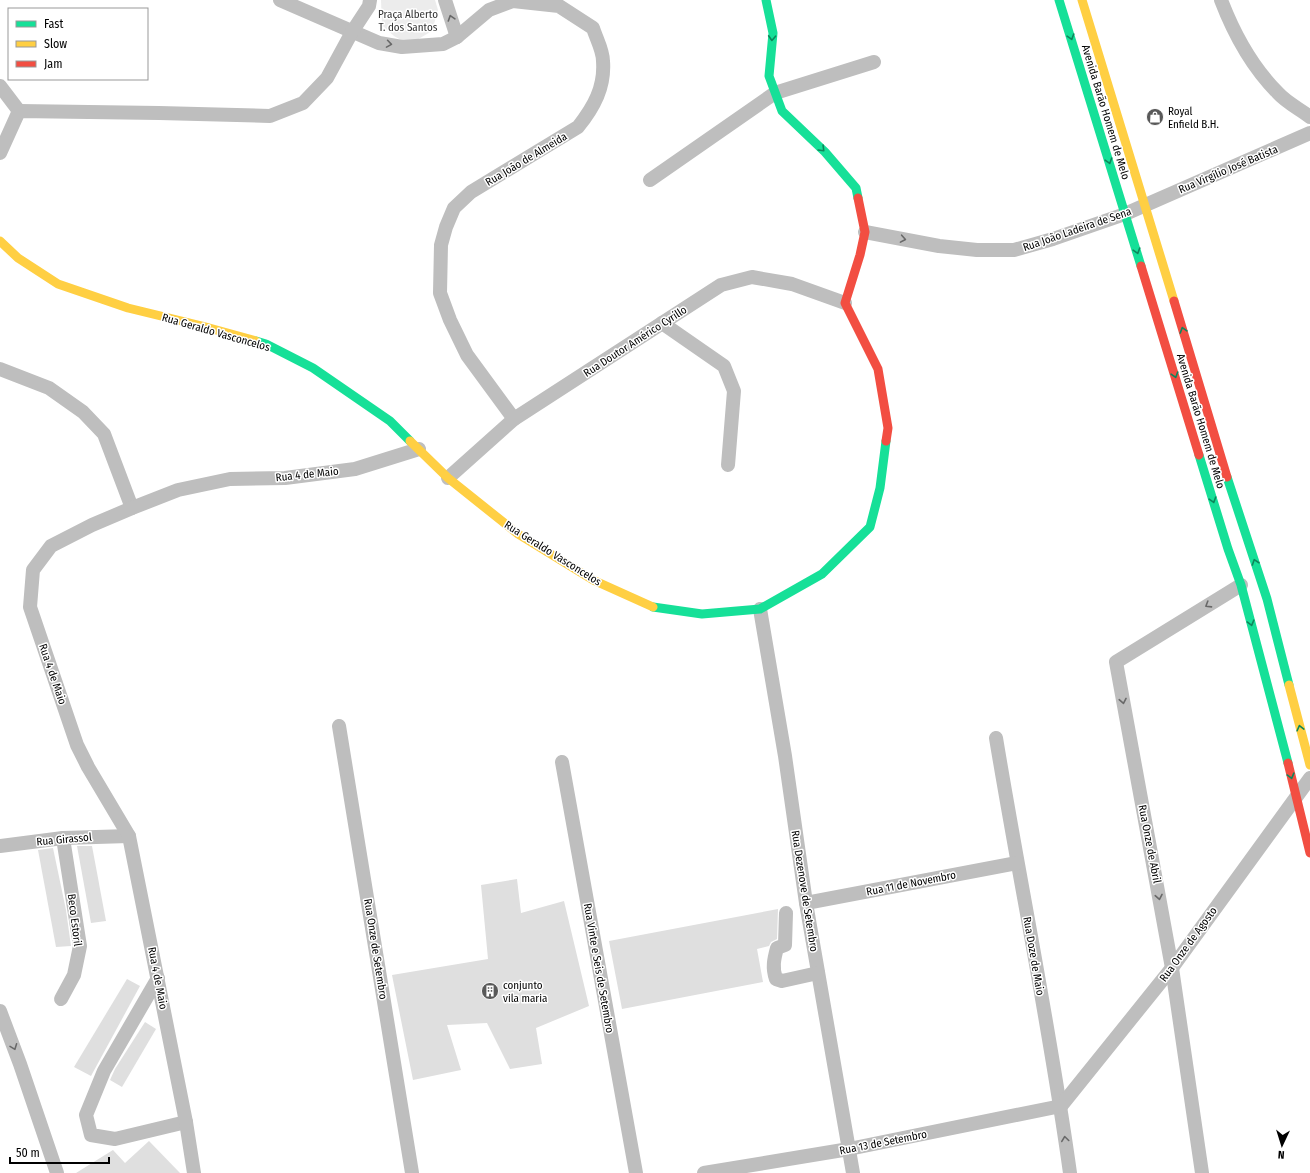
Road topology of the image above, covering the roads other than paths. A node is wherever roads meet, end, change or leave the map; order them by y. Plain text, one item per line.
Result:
1 (280, 0) edge
2 (370, 0) edge
3 (445, 0) edge
4 (766, 0) edge
5 (1059, 0) edge
6 (1082, 0) edge
7 (1221, 0) edge
8 (352, 32) junction
9 (457, 37) junction
10 (874, 62) dead end
11 (0, 86) edge
12 (775, 93) junction
13 (19, 111) junction
14 (1310, 117) edge
15 (1310, 133) edge
16 (0, 153) edge
17 (650, 180) dead end
18 (1145, 204) junction
19 (1125, 214) junction
20 (865, 232) junction
21 (0, 241) edge
22 (845, 303) junction
23 (662, 323) junction
24 (0, 369) edge
25 (514, 419) junction
26 (419, 450) junction
27 (728, 465) dead end
28 (448, 478) junction
29 (132, 508) junction
30 (1241, 585) junction
31 (1267, 599) junction
32 (760, 609) junction
33 (339, 726) dead end
34 (996, 738) dead end
35 (562, 762) dead end
36 (1310, 765) edge
37 (1310, 778) edge
38 (1297, 795) junction
39 (129, 836) junction
40 (63, 838) junction
41 (0, 846) edge
42 (1310, 853) edge
43 (1017, 863) junction
44 (806, 904) junction
45 (786, 913) dead end
46 (1172, 968) junction
47 (818, 973) junction
48 (158, 978) junction
49 (61, 998) dead end
50 (0, 1010) edge
51 (1061, 1106) junction
52 (186, 1122) junction
53 (849, 1149) junction
54 (57, 1173) edge
55 (194, 1173) edge
56 (412, 1173) edge
57 (636, 1173) edge
58 (704, 1173) edge
59 (853, 1173) edge
60 (1070, 1173) edge
61 (1202, 1173) edge

1 - 8 street
2 - 8 street
9 -> 3 street
4 -> 12 main road
5 -> 19 main road, Avenida Barão Homem de Melo
6 - 18 main road, Avenida Barão Homem de Melo
7 - 14 street
8 -> 9 street
8 - 13 street
9 - 25 street, Rua João de Almeida
10 - 12 street
11 - 13 street
12 - 17 street
12 -> 20 main road
13 - 16 street
15 - 18 street, Rua Virgílio José Batista
18 - 19 street, Rua João Ladeira de Sena
31 -> 18 main road, Avenida Barão Homem de Melo
20 -> 19 street, Rua João Ladeira de Sena
19 -> 30 main road, Avenida Barão Homem de Melo
20 - 22 main road
21 - 26 main road, Rua Geraldo Vasconcelos
22 - 23 street, Rua Doutor Américo Cyrillo
22 - 32 main road, Rua Geraldo Vasconcelos
23 - 25 street, Rua Doutor Américo Cyrillo
23 - 27 street
24 - 29 street
25 - 28 street, Rua Doutor Américo Cyrillo
26 - 28 main road, Rua Geraldo Vasconcelos
26 - 29 street, Rua 4 de Maio
28 - 32 main road, Rua Geraldo Vasconcelos
29 - 39 street, Rua 4 de Maio
30 - 31 main road
30 -> 38 main road, Avenida Barão Homem de Melo
30 -> 46 street, Rua Onze de Abril
36 -> 31 main road, Avenida Barão Homem de Melo
32 - 44 street, Rua Dezenove de Setembro
33 - 56 street, Rua Onze de Setembro
34 - 43 street, Rua Doze de Maio
35 - 57 street, Rua Vinte e Seis de Setembro
37 - 38 street, Rua Onze de Agosto
38 - 42 main road, Avenida Barão Homem de Melo
38 - 46 street, Rua Onze de Agosto
39 - 40 street, Rua Girassol
39 - 48 street, Rua 4 de Maio
40 - 41 street, Rua Girassol
40 - 49 street, Beco Estoril
43 - 44 street, Rua 11 de Novembro
43 - 51 street, Rua Doze de Maio
44 - 47 street, Rua Dezenove de Setembro
45 - 47 street
46 - 51 street, Rua Onze de Agosto
46 - 61 street, Rua Onze de Abril
47 - 53 street, Rua Dezenove de Setembro
48 - 52 street, Rua 4 de Maio
48 - 52 street
50 -> 54 street
51 - 53 street, Rua 13 de Setembro
60 -> 51 street, Rua Doze de Maio
52 - 55 street, Rua 4 de Maio
53 - 58 street, Rua 13 de Setembro
53 - 59 street, Rua Dezenove de Setembro

